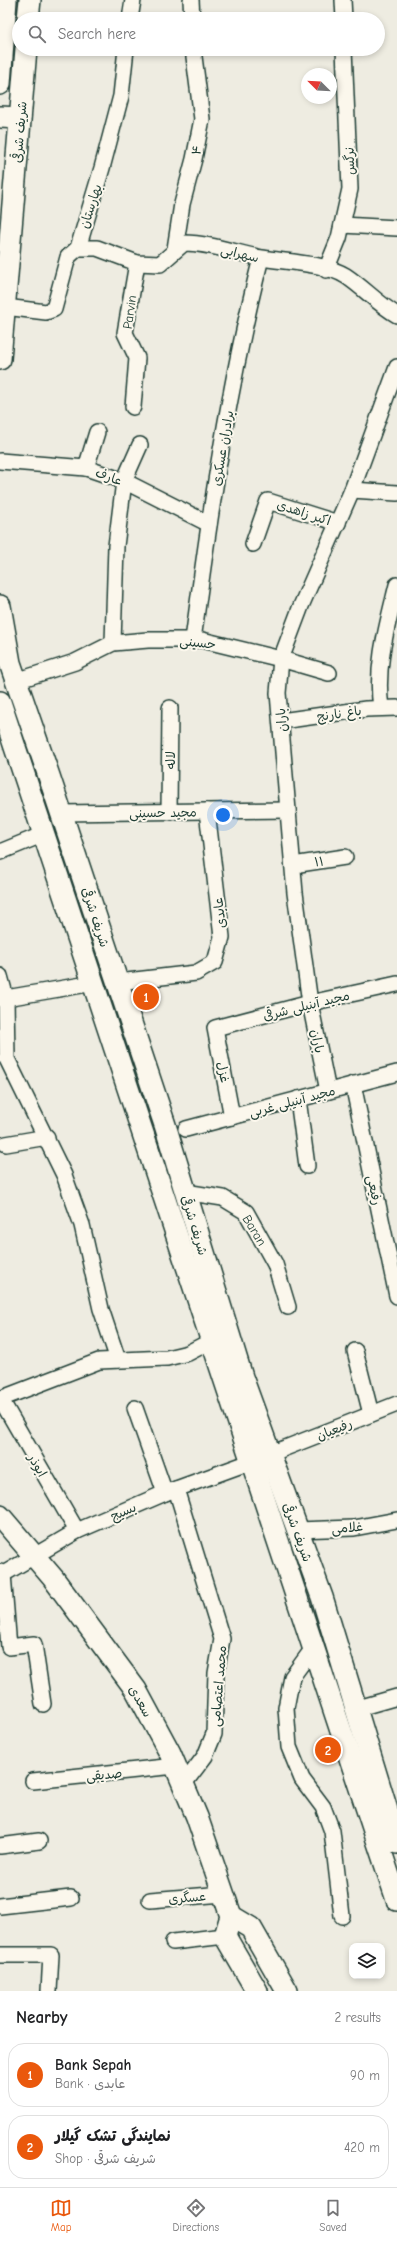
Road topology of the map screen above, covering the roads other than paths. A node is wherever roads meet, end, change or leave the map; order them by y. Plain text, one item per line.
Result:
1 (6, 0) edge
2 (30, 0) edge
3 (133, 0) edge
4 (191, 0) edge
5 (343, 0) edge
6 (29, 12) edge
7 (131, 12) edge
8 (192, 12) edge
9 (344, 12) edge
10 (24, 56) edge
11 (125, 56) edge
12 (194, 56) edge
13 (344, 56) edge
14 (0, 84) edge
15 (10, 118) edge
16 (342, 225) junction
17 (397, 228) edge
18 (78, 248) junction
19 (175, 249) junction
20 (262, 258) junction
21 (137, 263) junction
22 (326, 270) junction
23 (4, 306) junction
24 (397, 315) edge
25 (0, 359) edge
26 (397, 367) edge
27 (390, 406) edge
28 (133, 407) dead end
29 (97, 432) dead end
30 (140, 445) dead end
31 (0, 462) edge
32 (86, 468) junction
33 (124, 481) junction
34 (352, 490) junction
35 (397, 493) edge
36 (338, 523) junction
37 (209, 524) junction
38 (253, 544) dead end
39 (397, 585) edge
40 (0, 606) edge
41 (194, 640) junction
42 (113, 643) junction
43 (281, 659) junction
44 (330, 673) dead end
45 (16, 681) junction
46 (0, 702) edge
47 (170, 708) dead end
48 (380, 708) junction
49 (397, 708) edge
50 (281, 721) junction
51 (288, 810) junction
52 (207, 811) junction
53 (169, 812) junction
54 (62, 813) junction
55 (44, 834) junction
56 (0, 852) edge
57 (345, 857) dead end
58 (293, 865) junction
59 (0, 976) edge
60 (118, 982) junction
61 (94, 983) junction
62 (397, 984) edge
63 (6, 998) junction
64 (310, 1003) junction
65 (3, 1013) edge
66 (215, 1028) joint
67 (134, 1033) junction
68 (114, 1040) junction
69 (3, 1060) edge
70 (397, 1073) edge
71 (354, 1084) junction
72 (328, 1091) junction
73 (298, 1099) junction
74 (232, 1117) junction
75 (186, 1129) dead end
76 (47, 1137) junction
77 (6, 1144) dead end
78 (307, 1166) dead end
79 (185, 1192) junction
80 (397, 1296) edge
81 (288, 1307) dead end
82 (213, 1340) junction
83 (355, 1351) dead end
84 (118, 1360) junction
85 (0, 1399) edge
86 (397, 1404) edge
87 (134, 1408) dead end
88 (371, 1414) junction
89 (262, 1458) junction
90 (171, 1491) junction
91 (0, 1516) edge
92 (397, 1520) edge
93 (297, 1530) junction
94 (77, 1531) junction
95 (35, 1557) junction
96 (1, 1574) edge
97 (314, 1647) junction
98 (397, 1697) edge
99 (43, 1704) dead end
100 (356, 1709) junction
101 (179, 1775) junction
102 (33, 1780) dead end
103 (392, 1813) edge
104 (39, 1841) dead end
105 (397, 1843) edge
106 (0, 1846) edge
107 (223, 1894) junction
108 (71, 1898) dead end
109 (150, 1900) dead end
110 (397, 1900) edge
111 (0, 1906) edge
112 (231, 1916) junction
113 (342, 1916) dead end
114 (225, 1936) junction
115 (174, 1942) dead end
116 (0, 1955) edge
117 (49, 1991) edge
118 (257, 1991) edge
119 (287, 1991) edge

1 - 14 main road
2 - 6 main road
3 - 7 street
4 - 8 street
5 - 9 street
10 - 15 main road, شریف شرقی
11 - 18 street, بهارستان
12 - 19 street, ۴
13 - 16 street, نرگس
15 - 23 main road, شریف شرقی
16 - 17 street
16 - 22 street, نرگس
18 - 21 street, سهرابی
18 - 23 street, بهارستان
19 - 20 street, سهرابی
19 - 21 street, سهرابی
20 - 22 street, سهرابی
20 - 37 street, برادران عسکری
21 - 28 street, Parvin
22 - 24 street, سهرابی
23 - 25 main road, شریف شرقی
26 - 27 street, باران
27 - 34 street, باران
29 - 32 street
30 - 33 street
31 - 32 street, عارف
32 - 33 street, عارف
33 - 37 street, عارف
33 - 42 street
34 - 35 street
34 - 36 street, باران
36 - 38 street, اکبر زاهدی
36 - 43 street, باران
37 - 41 street, برادران عسکری
39 - 48 street
40 - 45 main road, شریف شرقی
41 - 42 street, حسینی
41 - 43 street, حسینی
42 - 45 street, حسینی
43 - 44 street, حسینی
43 - 50 street, باران
45 - 54 main road, شریف شرقی
46 - 55 main road, شریف شرقی
47 - 53 street, لاله
48 - 49 street, باغ نارنج
48 - 50 street, باغ نارنج
50 - 51 street, باران
51 - 52 street, مجید حسینی
51 - 58 street, باران
52 - 53 street, مجید حسینی
52 - 60 street, عابدی
53 - 54 street, مجید حسینی
54 - 60 main road, شریف شرقی
55 - 56 street
55 - 61 main road, شریف شرقی
57 - 58 street, ۱۱
58 - 64 street, باران
59 - 63 street
60 - 67 main road, شریف شرقی
61 - 63 street
61 - 68 main road, شریف شرقی
62 - 64 street, مجید آبنیلی شرقی
63 - 65 street
64 - 66 street, مجید آبنیلی شرقی
64 - 72 street, باران
65 - 69 street
66 - 74 street, غزل
67 - 68 main road
67 - 79 main road, شریف شرقی
68 - 82 main road, شریف شرقی
69 - 76 street
70 - 71 street, مجید آبنیلی غربی
71 - 72 street, مجید آبنیلی غربی
71 - 80 street, رفیعی
72 - 73 street, مجید آبنیلی غربی
73 - 74 street, مجید آبنیلی غربی
73 - 78 street
74 - 75 street, مجید آبنیلی غربی
76 - 77 street
76 - 84 street
79 - 81 street, Baran
79 - 89 main road, شریف شرقی
82 - 84 street
82 - 89 main road, شریف شرقی
83 - 88 street
84 - 85 street
85 - 94 street, ابوذر
86 - 88 street, رفیعیان
87 - 90 street, محمد اعتصامی
88 - 89 street, رفیعیان
89 - 90 street, بسیج
89 - 93 main road, شریف شرقی
89 - 97 main road, شریف شرقی
90 - 94 street, بسیج
90 - 101 street, محمد اعتصامی
91 - 95 main road, سعدی
92 - 93 street, غلامی
93 - 100 main road, شریف شرقی
94 - 95 street, بسیج
95 - 96 street, بسیج
95 - 101 main road, سعدی
96 - 99 street
97 - 110 main road, شریف شرقی
97 - 113 street
98 - 100 street
100 - 103 main road, شریف شرقی
101 - 102 street, صدیقی
101 - 107 main road, سعدی
103 - 105 main road, شریف شرقی
104 - 106 street
107 - 109 street, عسگری
107 - 112 main road, سعدی
108 - 111 street
112 - 114 main road
112 - 119 main road
114 - 115 street
114 - 118 main road
116 - 117 street

